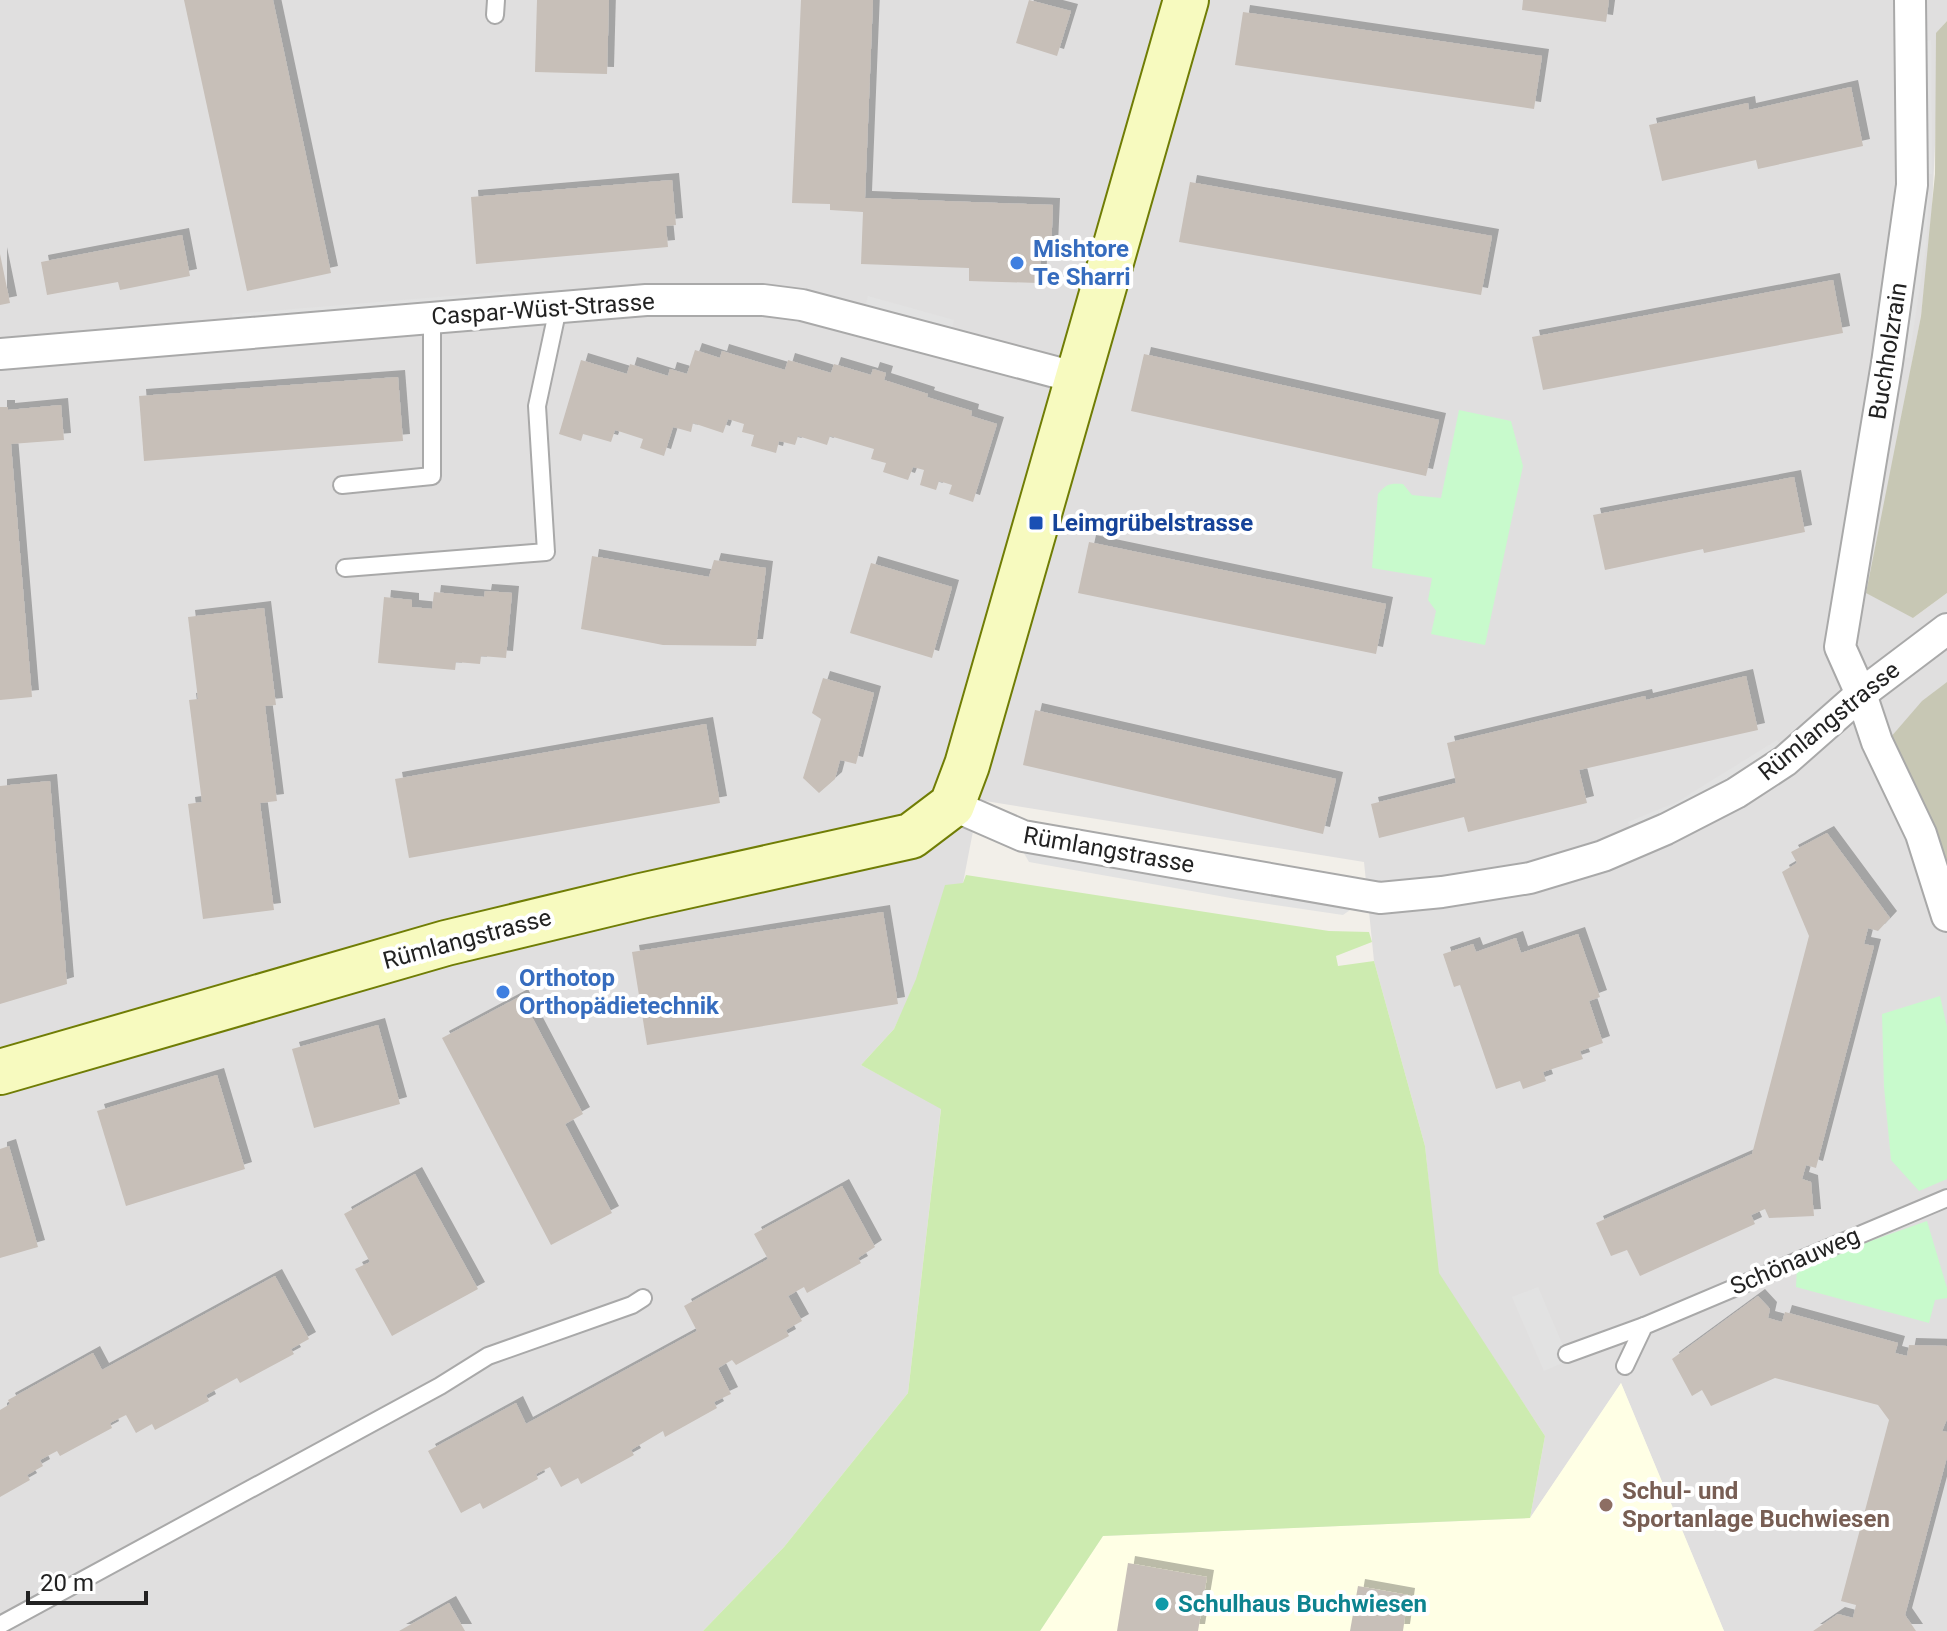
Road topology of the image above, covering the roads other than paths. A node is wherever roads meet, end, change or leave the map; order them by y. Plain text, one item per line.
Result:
1 (1186, 0) edge
2 (1910, 0) edge
3 (558, 308) junction
4 (432, 318) junction
5 (0, 354) edge
6 (1078, 378) junction
7 (342, 485) dead end
8 (345, 568) dead end
9 (1947, 629) edge
10 (1861, 694) junction
11 (952, 805) junction
12 (1947, 916) edge
13 (0, 1072) edge
14 (1947, 1198) edge
15 (643, 1298) dead end
16 (1644, 1326) junction
17 (1567, 1354) dead end
18 (1625, 1366) dead end
19 (0, 1625) edge

1 - 6 street
2 - 10 street, Buchholzrain
3 - 4 street, Caspar-Wüst-Strasse
3 - 6 street, Caspar-Wüst-Strasse
3 - 8 lane
4 - 5 street, Caspar-Wüst-Strasse
4 - 7 lane
6 - 11 street
9 - 10 street, Rümlangstrasse
10 - 11 street, Rümlangstrasse
10 - 12 street, Buchholzrain
11 - 13 street, Rümlangstrasse
14 - 16 lane, Schönauweg
15 - 19 lane
16 - 17 lane, Schönauweg
16 - 18 lane

